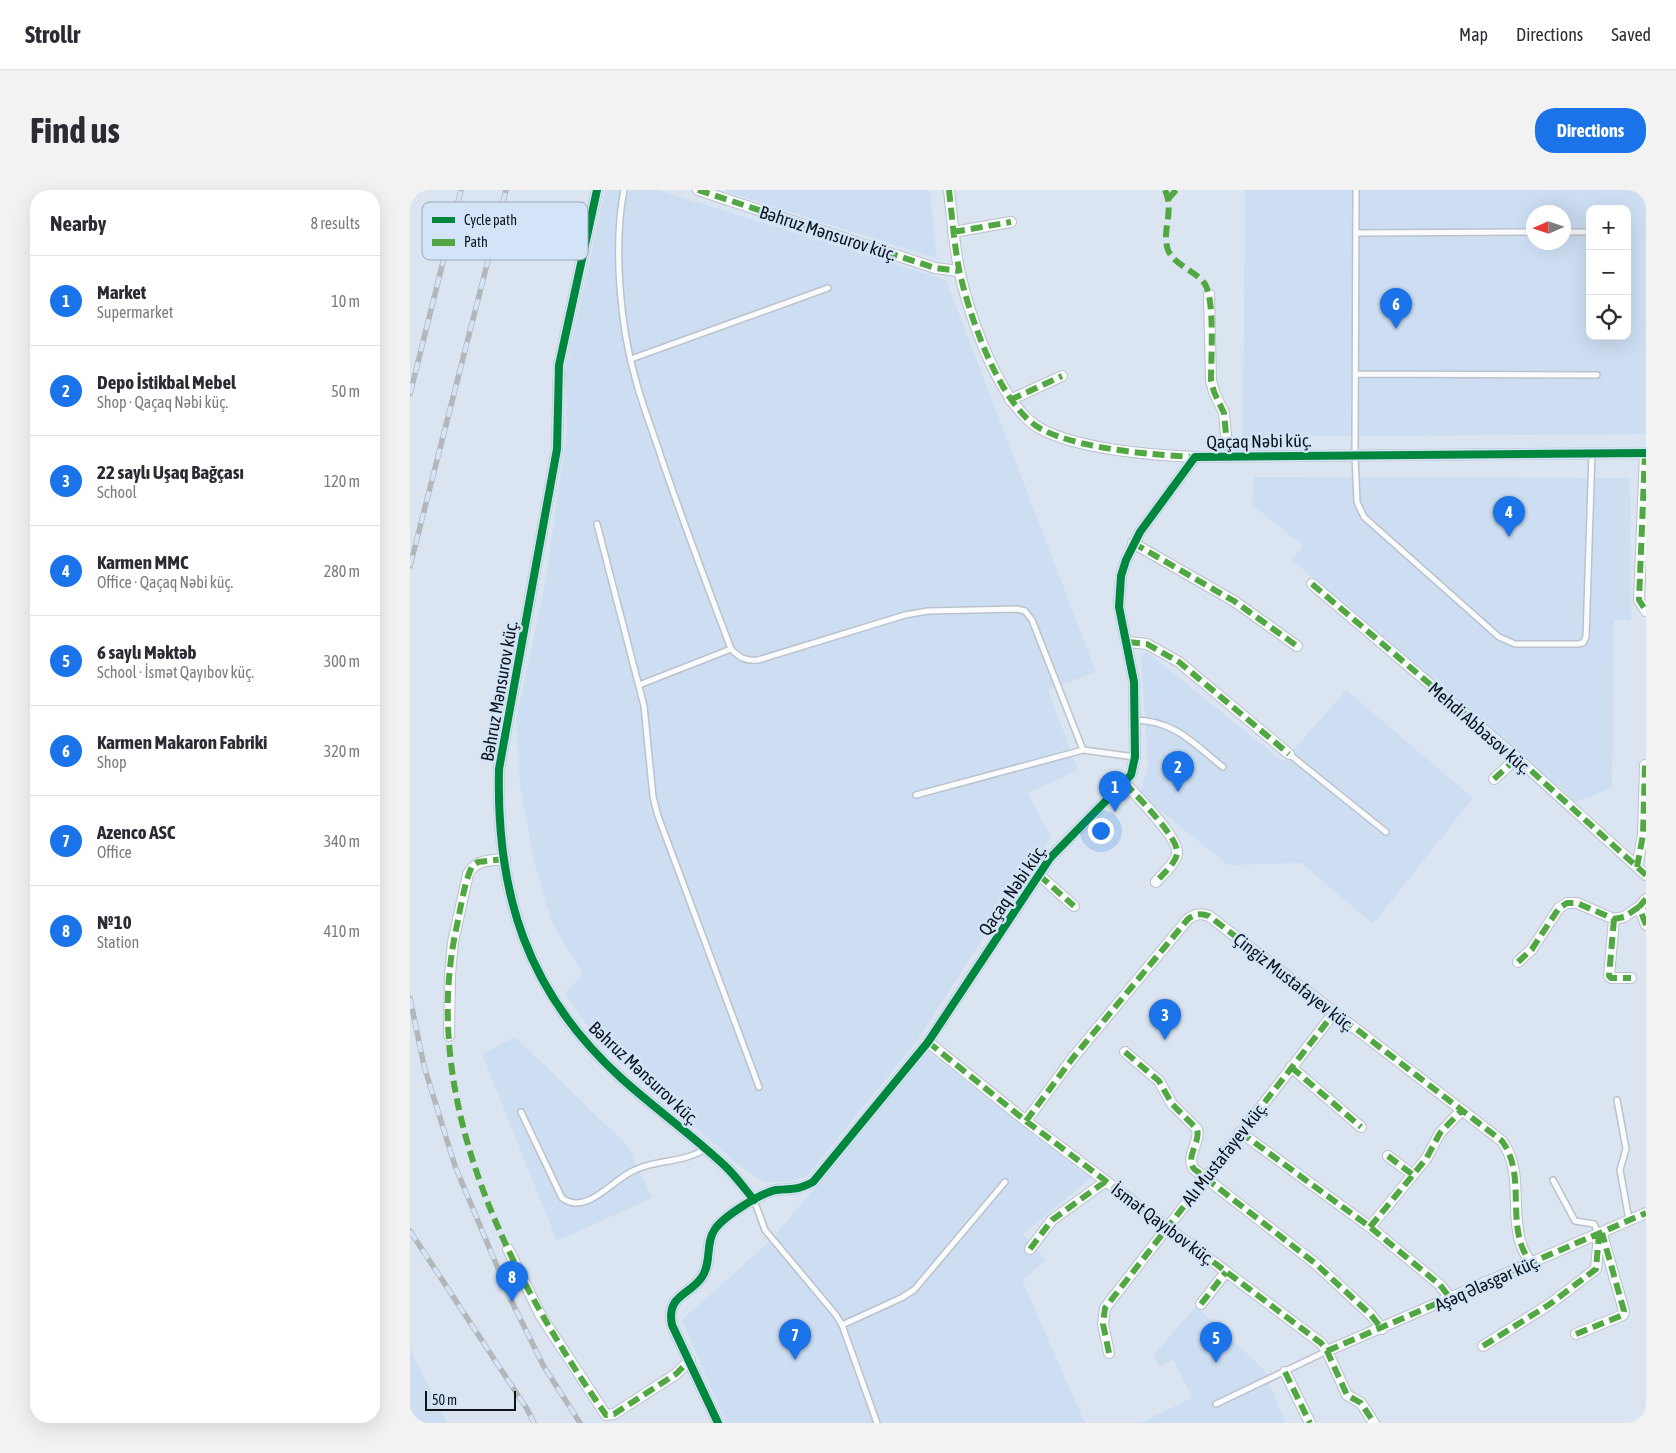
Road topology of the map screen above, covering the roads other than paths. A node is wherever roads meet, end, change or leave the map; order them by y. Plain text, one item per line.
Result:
1 (597, 190) edge
2 (624, 190) edge
3 (698, 190) edge
4 (949, 190) edge
5 (1356, 190) edge
6 (1011, 222) dead end
7 (588, 231) edge
8 (953, 232) junction
9 (1526, 232) edge
10 (1571, 232) edge
11 (1586, 232) edge
12 (1356, 233) junction
13 (582, 260) edge
14 (959, 271) junction
15 (828, 288) dead end
16 (1209, 294) dead end
17 (631, 359) junction
18 (1356, 374) junction
19 (1597, 375) dead end
20 (1062, 376) dead end
21 (1010, 400) junction
22 (1592, 452) junction
23 (1646, 453) edge
24 (1228, 456) junction
25 (1355, 456) junction
26 (1196, 457) junction
27 (597, 524) dead end
28 (1133, 543) junction
29 (1312, 584) dead end
30 (1646, 611) edge
31 (1128, 642) junction
32 (1297, 646) dead end
33 (731, 649) junction
34 (639, 685) junction
35 (1134, 720) junction
36 (1083, 750) junction
37 (1289, 754) joint
38 (1135, 757) junction
39 (1517, 758) junction
40 (1645, 765) edge
41 (1224, 767) dead end
42 (1494, 779) dead end
43 (1125, 783) junction
44 (916, 795) dead end
45 (1386, 832) dead end
46 (505, 859) junction
47 (1637, 867) junction
48 (1039, 875) junction
49 (1646, 875) edge
50 (1156, 882) dead end
51 (1646, 899) edge
52 (1074, 906) dead end
53 (1639, 907) junction
54 (1614, 919) junction
55 (1646, 925) edge
56 (1518, 962) dead end
57 (1631, 978) dead end
58 (1334, 1013) junction
59 (448, 1036) dead end
60 (928, 1042) junction
61 (1125, 1052) dead end
62 (1291, 1068) junction
63 (759, 1088) dead end
64 (1617, 1100) dead end
65 (1462, 1110) junction
66 (521, 1112) dead end
67 (1026, 1121) junction
68 (1361, 1127) dead end
69 (1240, 1132) junction
70 (706, 1149) junction
71 (1388, 1156) dead end
72 (1413, 1175) junction
73 (1205, 1179) junction
74 (1553, 1180) dead end
75 (1106, 1181) junction
76 (1004, 1182) dead end
77 (754, 1200) junction
78 (1646, 1213) edge
79 (1629, 1221) junction
80 (1370, 1227) junction
81 (1166, 1228) junction
82 (1600, 1234) junction
83 (508, 1248) dead end
84 (1030, 1249) dead end
85 (1530, 1262) junction
86 (1226, 1272) junction
87 (1451, 1299) junction
88 (1201, 1304) dead end
89 (842, 1325) junction
90 (1382, 1329) junction
91 (1576, 1334) dead end
92 (1483, 1346) dead end
93 (1327, 1351) junction
94 (1109, 1352) dead end
95 (690, 1360) junction
96 (1285, 1372) junction
97 (1216, 1404) dead end
98 (718, 1423) edge
99 (877, 1423) edge
100 (1310, 1423) edge
101 (1374, 1423) edge

1 - 7 street, Bəhruz Mənsurov küç.
2 - 17 lane
3 - 14 street, Bəhruz Mənsurov küç.
4 - 8 street
5 - 12 lane
6 - 8 street
8 - 14 street
9 - 12 lane
10 - 11 lane
12 - 18 lane
13 - 46 street, Bəhruz Mənsurov küç.
14 - 21 street
15 - 17 lane
16 - 24 street
17 - 33 lane
18 - 19 lane
18 - 25 lane
20 - 21 street
21 - 26 street
22 - 23 street, Qaçaq Nəbi küç.
22 - 25 street, Qaçaq Nəbi küç.
22 - 25 lane
23 - 30 street
24 - 25 street, Qaçaq Nəbi küç.
24 - 26 street, Qaçaq Nəbi küç.
26 - 28 street, Qaçaq Nəbi küç.
27 - 34 lane
28 - 31 street, Qaçaq Nəbi küç.
28 - 32 street
29 - 39 street, Mehdi Abbasov küç.
31 - 35 street, Qaçaq Nəbi küç.
31 - 37 street
33 - 34 lane
33 - 36 lane
34 - 63 lane
35 - 38 street, Qaçaq Nəbi küç.
35 - 41 lane
36 - 38 lane
36 - 44 lane
37 - 45 lane
38 - 43 street, Qaçaq Nəbi küç.
39 - 42 street
39 - 47 street, Mehdi Abbasov küç.
40 - 47 street
43 - 48 street, Qaçaq Nəbi küç.
43 - 50 street
46 - 59 street
46 - 70 street, Bəhruz Mənsurov küç.
47 - 49 street, Mehdi Abbasov küç.
48 - 52 street
48 - 60 street, Qaçaq Nəbi küç.
51 - 53 street
53 - 54 street
53 - 55 street
54 - 56 street
54 - 57 street
58 - 62 street, Alı Mustafayev küç.
58 - 65 street, Çingiz Mustafayev küç.
58 - 67 street, Çingiz Mustafayev küç.
60 - 67 street, İsmət Qayıbov küç.
60 - 77 street, Qaçaq Nəbi küç.
61 - 73 street
62 - 68 street
62 - 69 street, Alı Mustafayev küç.
64 - 79 lane
65 - 72 street
65 - 85 street, Çingiz Mustafayev küç.
66 - 70 lane
67 - 75 street, İsmət Qayıbov küç.
69 - 73 street, Alı Mustafayev küç.
69 - 80 street
70 - 77 street, Bəhruz Mənsurov küç.
71 - 72 street
72 - 80 street
73 - 81 street, Alı Mustafayev küç.
73 - 90 street
74 - 82 lane
75 - 81 street, İsmət Qayıbov küç.
75 - 84 street
76 - 89 lane
77 - 89 lane
77 - 95 street, Qaçaq Nəbi küç.
78 - 79 street, Aşəq Ələsgər küç.
79 - 82 street, Aşəq Ələsgər küç.
80 - 87 street
81 - 86 street, İsmət Qayıbov küç.
81 - 94 street, Alı Mustafayev küç.
82 - 85 street, Aşəq Ələsgər küç.
82 - 91 street
82 - 92 street
83 - 95 street
85 - 87 street, Aşəq Ələsgər küç.
86 - 88 street
86 - 93 street, İsmət Qayıbov küç.
87 - 90 street, Aşəq Ələsgər küç.
89 - 99 lane
90 - 93 street, Aşəq Ələsgər küç.
93 - 96 lane
93 - 101 street, İsmət Qayıbov küç.
95 - 98 street
96 - 97 lane
96 - 100 street

